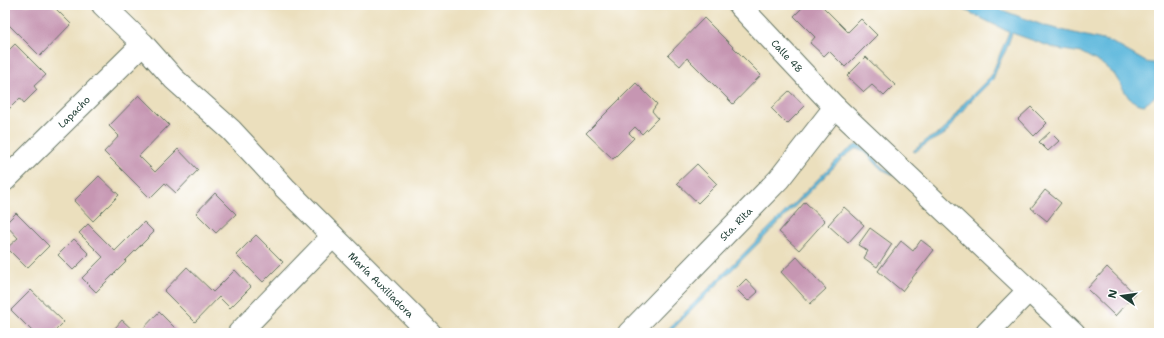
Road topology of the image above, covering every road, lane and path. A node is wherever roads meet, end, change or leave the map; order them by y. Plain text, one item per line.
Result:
1 (103, 5) edge
2 (739, 5) edge
3 (143, 44) junction
4 (835, 107) junction
5 (5, 180) edge
6 (333, 236) junction
7 (1029, 290) junction
8 (240, 333) edge
9 (430, 333) edge
10 (629, 333) edge
11 (987, 333) edge
12 (1074, 333) edge

1 - 3 street, María Auxiliadora
2 - 4 street, Calle 48
3 - 5 street, Lapacho
3 - 6 street, María Auxiliadora
4 - 7 street, Calle 48
4 - 10 street, Sta. Rita
6 - 8 street
6 - 9 street, María Auxiliadora
7 - 11 street
7 - 12 street, Calle 48

